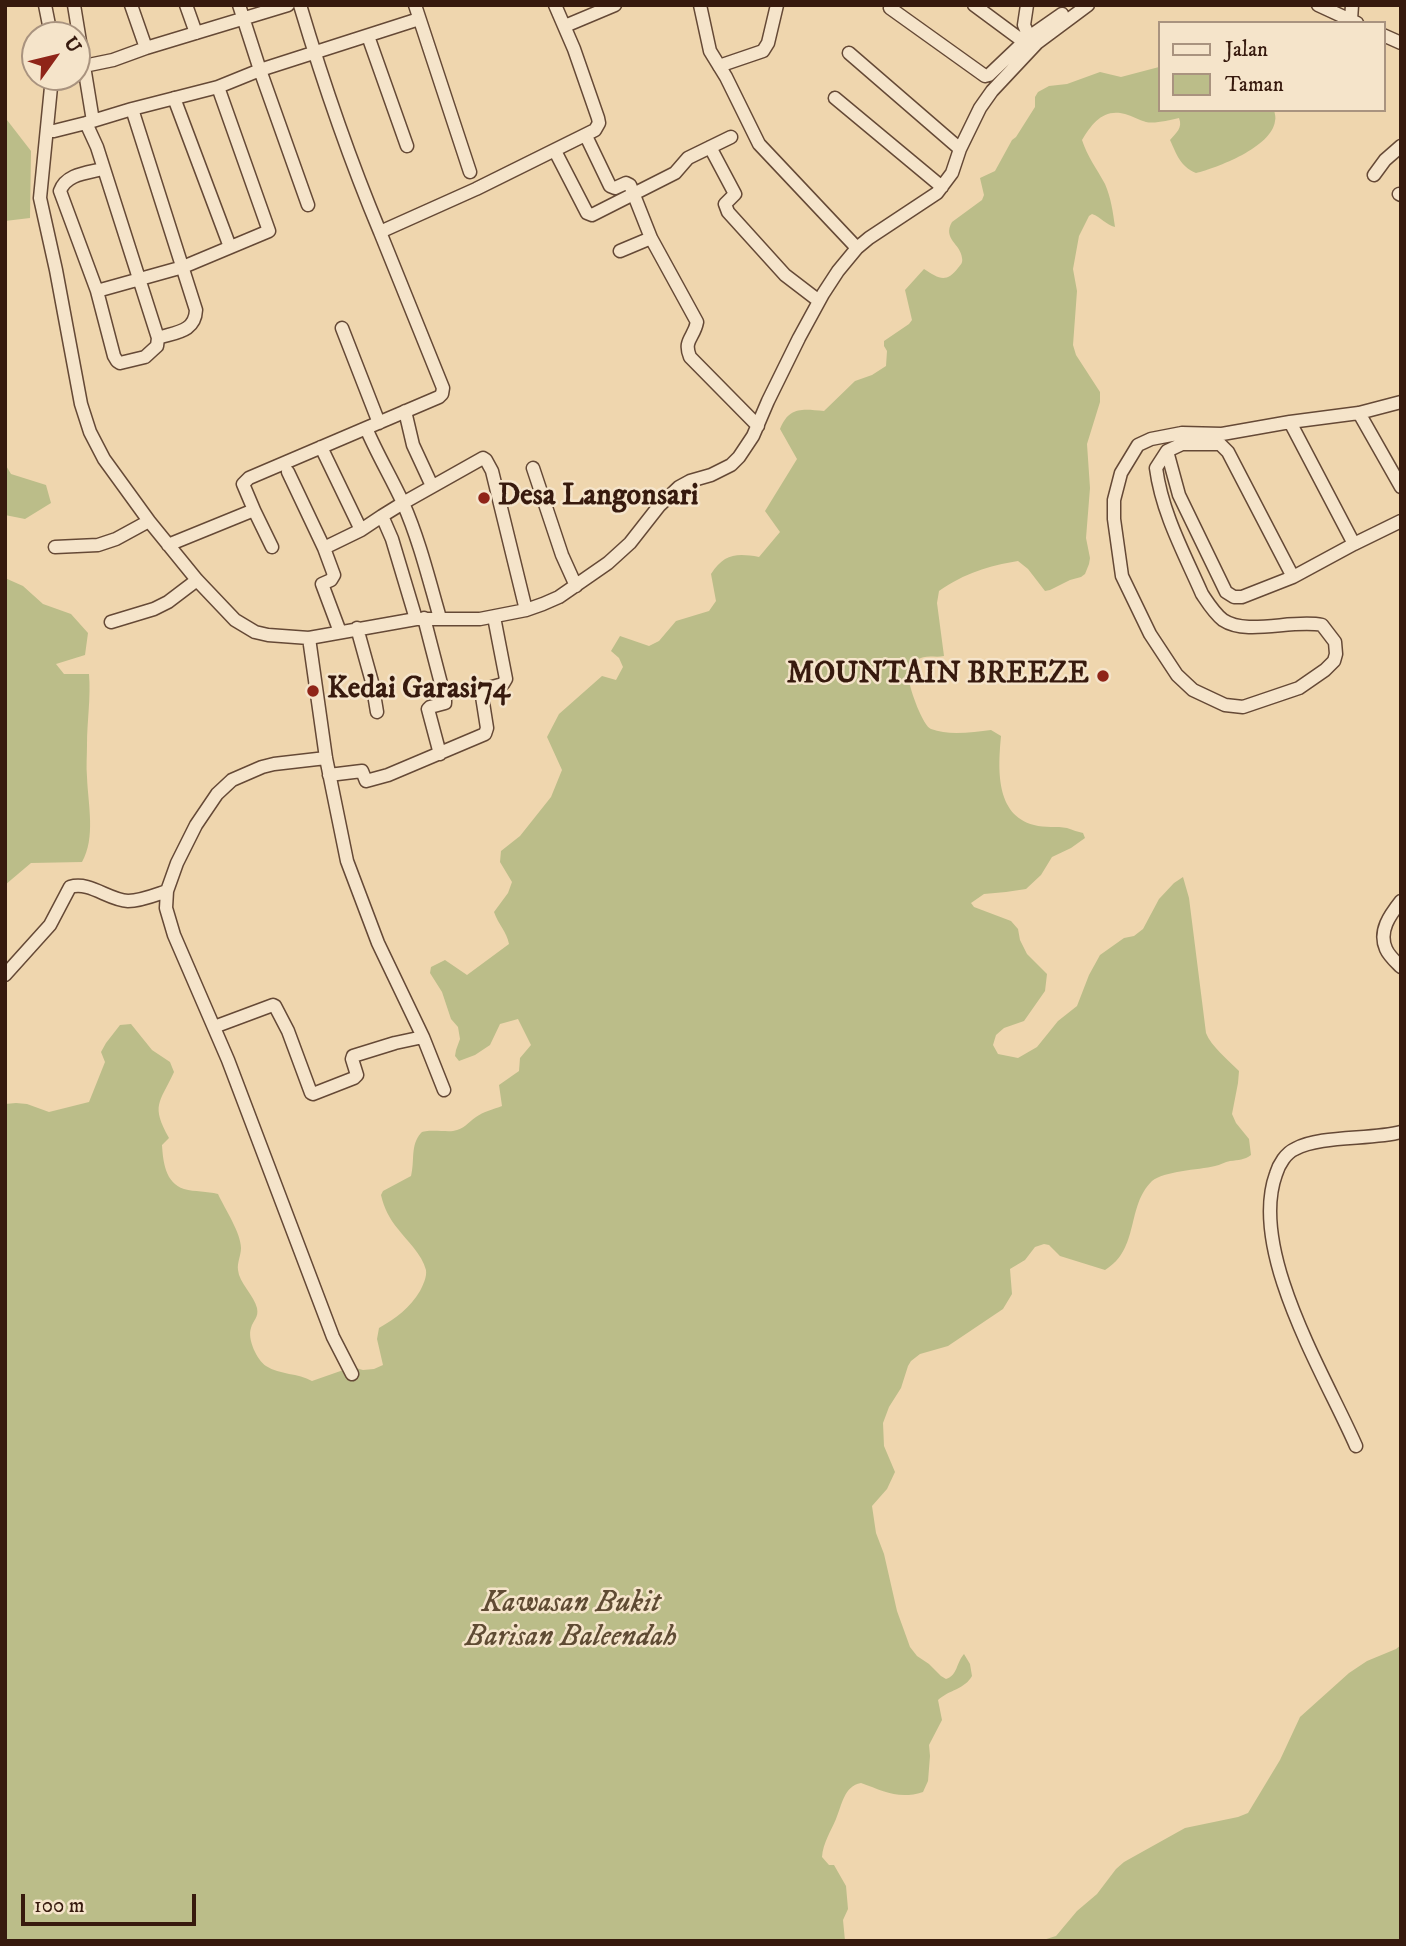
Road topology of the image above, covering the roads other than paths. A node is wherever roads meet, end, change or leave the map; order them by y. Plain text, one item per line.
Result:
1 (131, 5) edge
2 (186, 5) edge
3 (239, 5) edge
4 (288, 5) edge
5 (300, 5) edge
6 (415, 5) edge
7 (555, 5) edge
8 (615, 5) edge
9 (700, 5) edge
10 (777, 5) edge
11 (974, 5) edge
12 (1027, 5) edge
13 (1074, 5) edge
14 (1088, 5) edge
15 (1318, 5) edge
16 (1352, 5) edge
17 (890, 6) edge
18 (244, 18) junction
19 (419, 19) junction
20 (1354, 21) edge
21 (565, 26) junction
22 (195, 33) junction
23 (368, 36) junction
24 (1385, 36) edge
25 (1026, 40) junction
26 (1401, 43) edge
27 (146, 48) junction
28 (849, 53) dead end
29 (314, 54) junction
30 (91, 65) edge
31 (719, 66) junction
32 (260, 70) junction
33 (218, 87) junction
34 (51, 91) edge
35 (87, 91) edge
36 (835, 97) dead end
37 (174, 98) junction
38 (132, 109) junction
39 (90, 122) junction
40 (54, 131) dead end
41 (586, 136) junction
42 (731, 137) dead end
43 (407, 146) dead end
44 (710, 146) junction
45 (1401, 146) edge
46 (960, 149) junction
47 (555, 151) junction
48 (103, 169) junction
49 (470, 172) dead end
50 (1374, 175) dead end
51 (942, 187) junction
52 (634, 194) junction
53 (309, 205) dead end
54 (380, 232) junction
55 (651, 238) junction
56 (230, 247) junction
57 (857, 248) junction
58 (620, 251) dead end
59 (183, 267) junction
60 (138, 280) junction
61 (96, 291) junction
62 (819, 301) junction
63 (342, 328) dead end
64 (158, 338) junction
65 (1401, 402) edge
66 (405, 411) junction
67 (1359, 413) junction
68 (1290, 422) junction
69 (379, 423) junction
70 (758, 426) junction
71 (366, 428) junction
72 (1182, 439) junction
73 (321, 447) junction
74 (1167, 451) junction
75 (533, 468) dead end
76 (288, 472) dead end
77 (432, 486) junction
78 (1401, 486) edge
79 (403, 503) junction
80 (254, 510) junction
81 (383, 516) junction
82 (149, 521) junction
83 (1401, 521) edge
84 (361, 530) junction
85 (1354, 544) junction
86 (168, 545) junction
87 (55, 547) dead end
88 (272, 547) dead end
89 (324, 548) junction
90 (421, 554) junction
91 (399, 561) junction
92 (1293, 577) junction
93 (197, 580) junction
94 (576, 586) junction
95 (526, 610) junction
96 (494, 617) junction
97 (420, 618) junction
98 (440, 618) junction
99 (111, 622) dead end
100 (358, 628) junction
101 (340, 632) junction
102 (309, 638) junction
103 (377, 712) dead end
104 (440, 754) junction
105 (326, 758) junction
106 (329, 775) junction
107 (167, 891) junction
108 (1401, 901) edge
109 (1401, 967) edge
110 (5, 975) edge
111 (214, 1027) junction
112 (423, 1037) junction
113 (444, 1090) dead end
114 (1401, 1132) edge
115 (352, 1374) dead end
116 (1356, 1446) dead end

1 - 27 street
2 - 22 street
3 - 18 street
4 - 18 street
5 - 29 street
6 - 19 street
7 - 21 street
8 - 21 street
9 - 31 street
10 - 31 street
11 - 25 street
12 - 25 street
13 - 25 street
14 - 46 street
15 - 20 street
16 - 20 street
17 - 25 street
18 - 22 street
18 - 32 street
19 - 23 street
19 - 49 street
21 - 41 street
22 - 27 street
23 - 29 street
23 - 43 street
24 - 26 street
27 - 30 street
28 - 46 street
29 - 32 street
29 - 54 street
31 - 57 street
32 - 33 street
32 - 53 street
33 - 37 street
33 - 56 street
34 - 82 street
35 - 39 street
36 - 51 street
37 - 38 street
37 - 56 street
38 - 39 street
38 - 59 street
39 - 40 street
39 - 48 street
41 - 47 street
41 - 52 street
42 - 44 street
44 - 52 street
44 - 62 street
45 - 50 street
46 - 51 street
47 - 52 street
47 - 54 street
48 - 60 street
48 - 61 street
51 - 57 street
52 - 55 street
54 - 66 street
55 - 58 street
55 - 70 street
56 - 59 street
57 - 62 street
59 - 60 street
59 - 64 street
60 - 61 street
60 - 64 street
61 - 64 street
62 - 70 street
63 - 69 street
65 - 67 street
66 - 69 street
66 - 77 street
67 - 68 street
67 - 78 street
68 - 72 street
68 - 85 street
69 - 71 street
70 - 94 street
71 - 73 street
71 - 79 street
72 - 74 street
72 - 74 street
72 - 92 street
73 - 80 street
73 - 84 street
74 - 92 street
75 - 94 street
76 - 89 street
77 - 79 street
77 - 95 street
79 - 81 street
79 - 90 street
80 - 86 street
80 - 88 street
81 - 84 street
81 - 91 street
82 - 86 street
82 - 87 street
83 - 85 street
84 - 89 street
85 - 92 street
86 - 93 street
89 - 101 street
90 - 91 street
90 - 98 street
91 - 97 street
93 - 99 street
93 - 102 street
94 - 95 street
95 - 96 street
96 - 98 street
96 - 104 street
97 - 98 street
97 - 100 street
97 - 104 street
100 - 101 street
100 - 103 street
101 - 102 street
102 - 105 street
104 - 106 street
105 - 106 street
105 - 107 street
106 - 112 street
107 - 110 street
107 - 111 street
108 - 109 street
111 - 112 street
111 - 115 street
112 - 113 street
114 - 116 street

